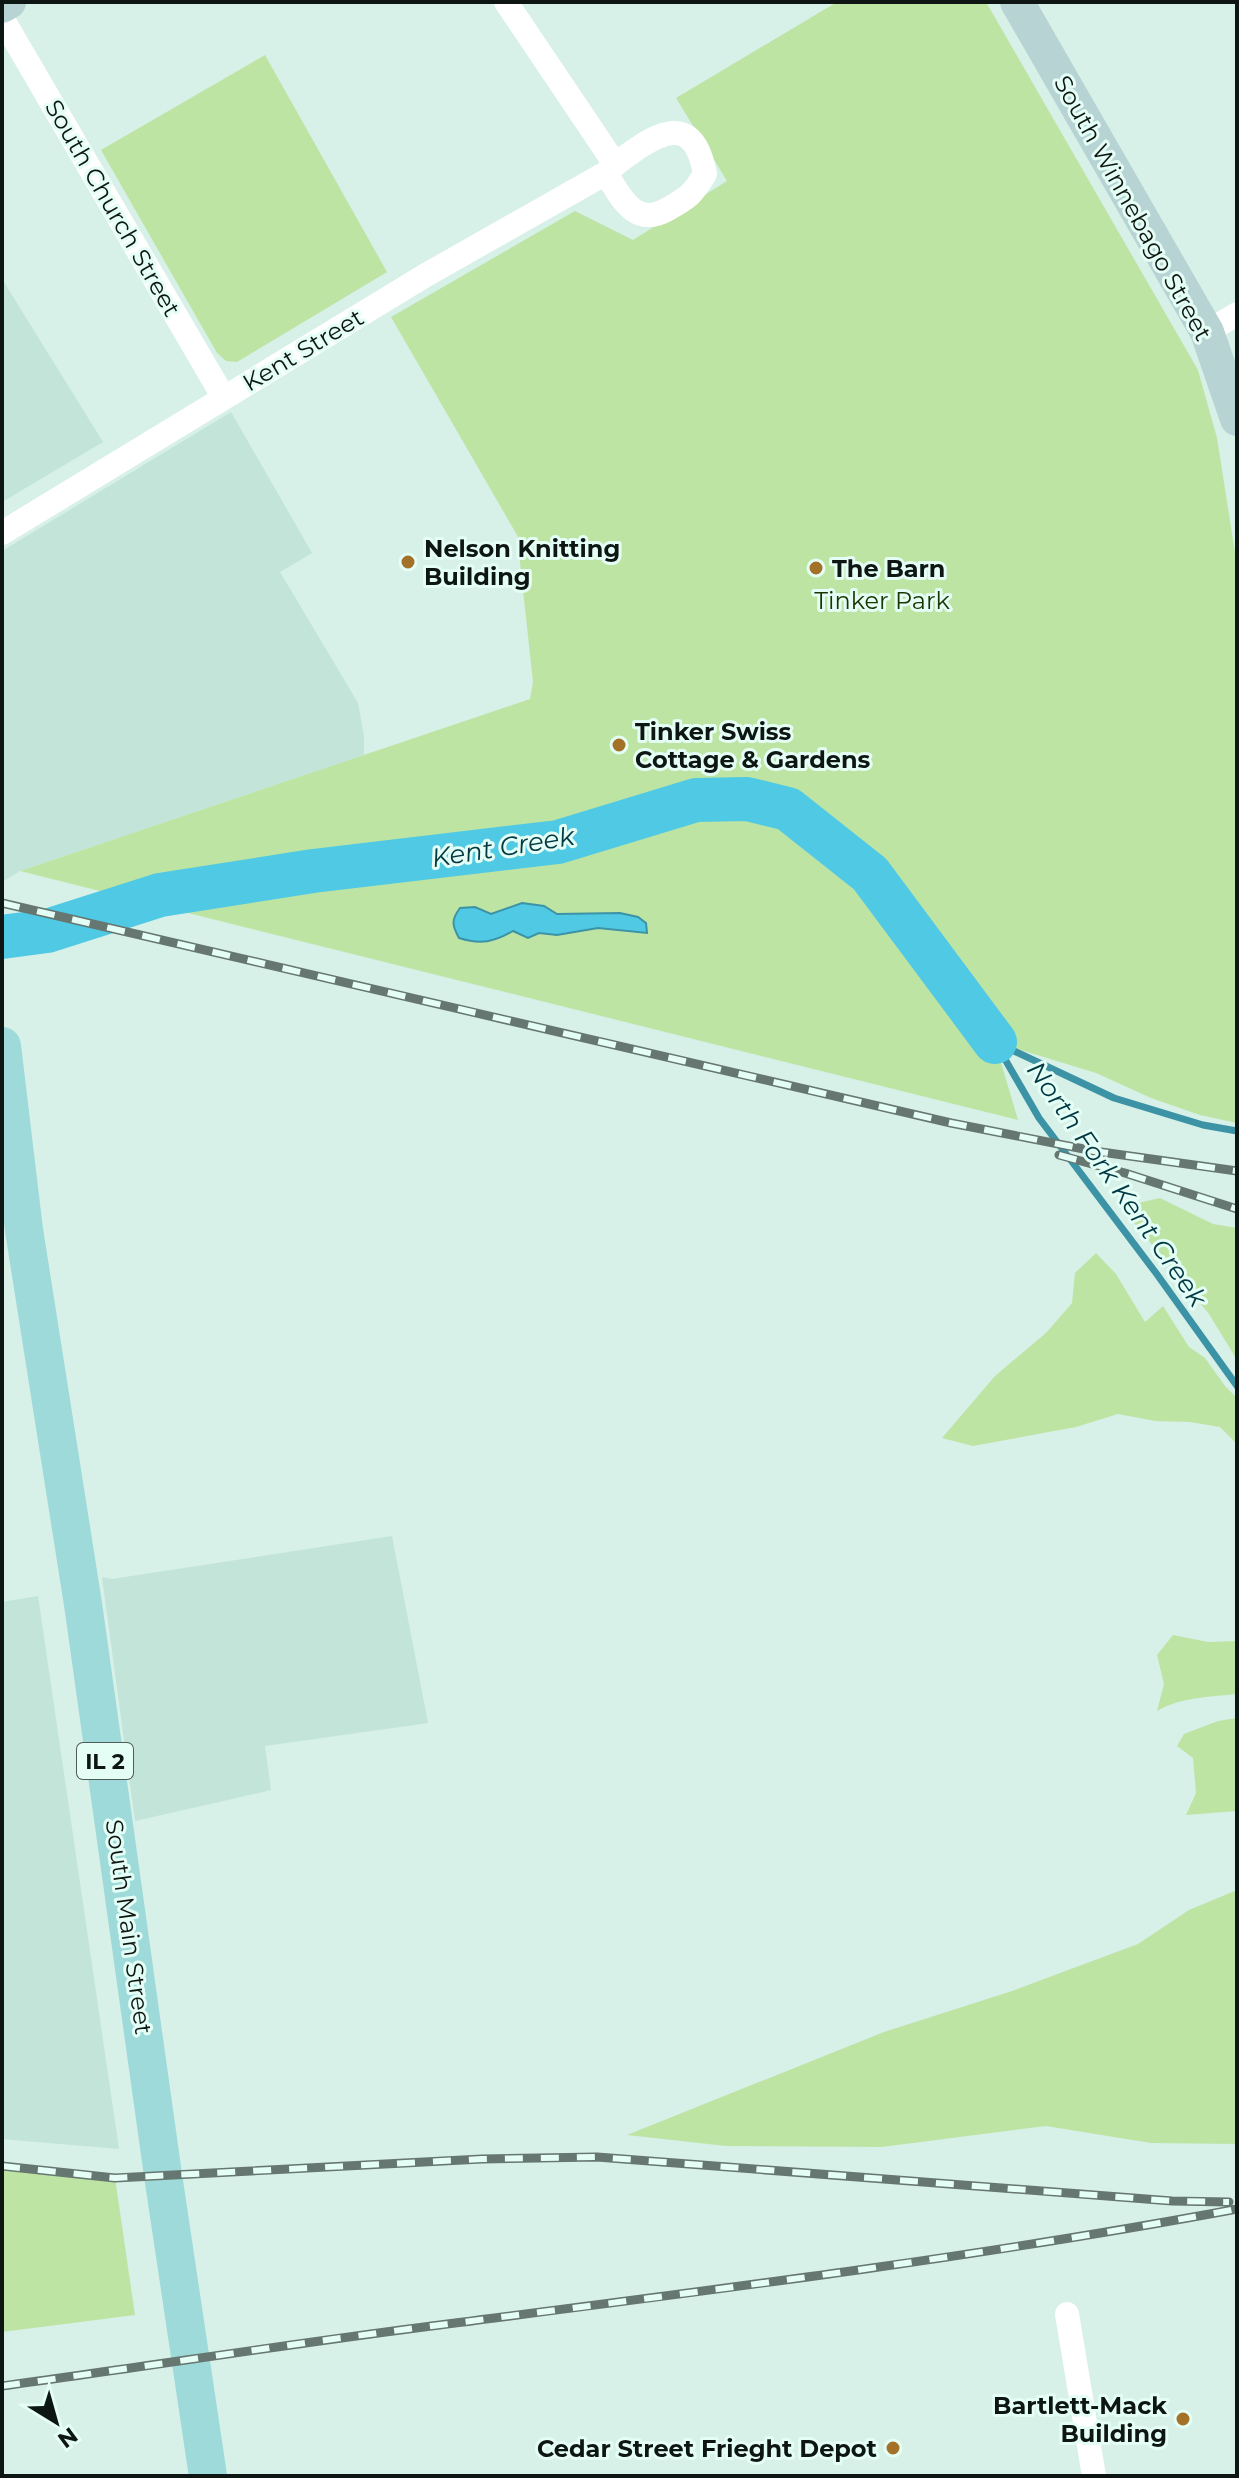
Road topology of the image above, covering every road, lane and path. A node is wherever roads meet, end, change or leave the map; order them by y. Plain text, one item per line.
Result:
1 (9, 2) edge
2 (506, 2) edge
3 (1017, 2) edge
4 (2, 6) edge
5 (2, 18) edge
6 (1237, 314) edge
7 (1207, 332) junction
8 (224, 398) junction
9 (1237, 419) edge
10 (2, 533) edge
11 (2, 1046) edge
12 (13, 1231) edge
13 (1067, 2314) dead end
14 (208, 2476) edge
15 (1094, 2476) edge

1 - 4 main road
2 - 8 street, Kent Street
3 - 7 main road, South Winnebago Street
5 - 8 street, South Church Street
6 - 7 street
7 - 9 main road, South Winnebago Street
8 - 10 street, Kent Street
11 - 12 main road, South Main Street / IL 2
12 - 14 main road, South Main Street / IL 2
13 - 15 street

